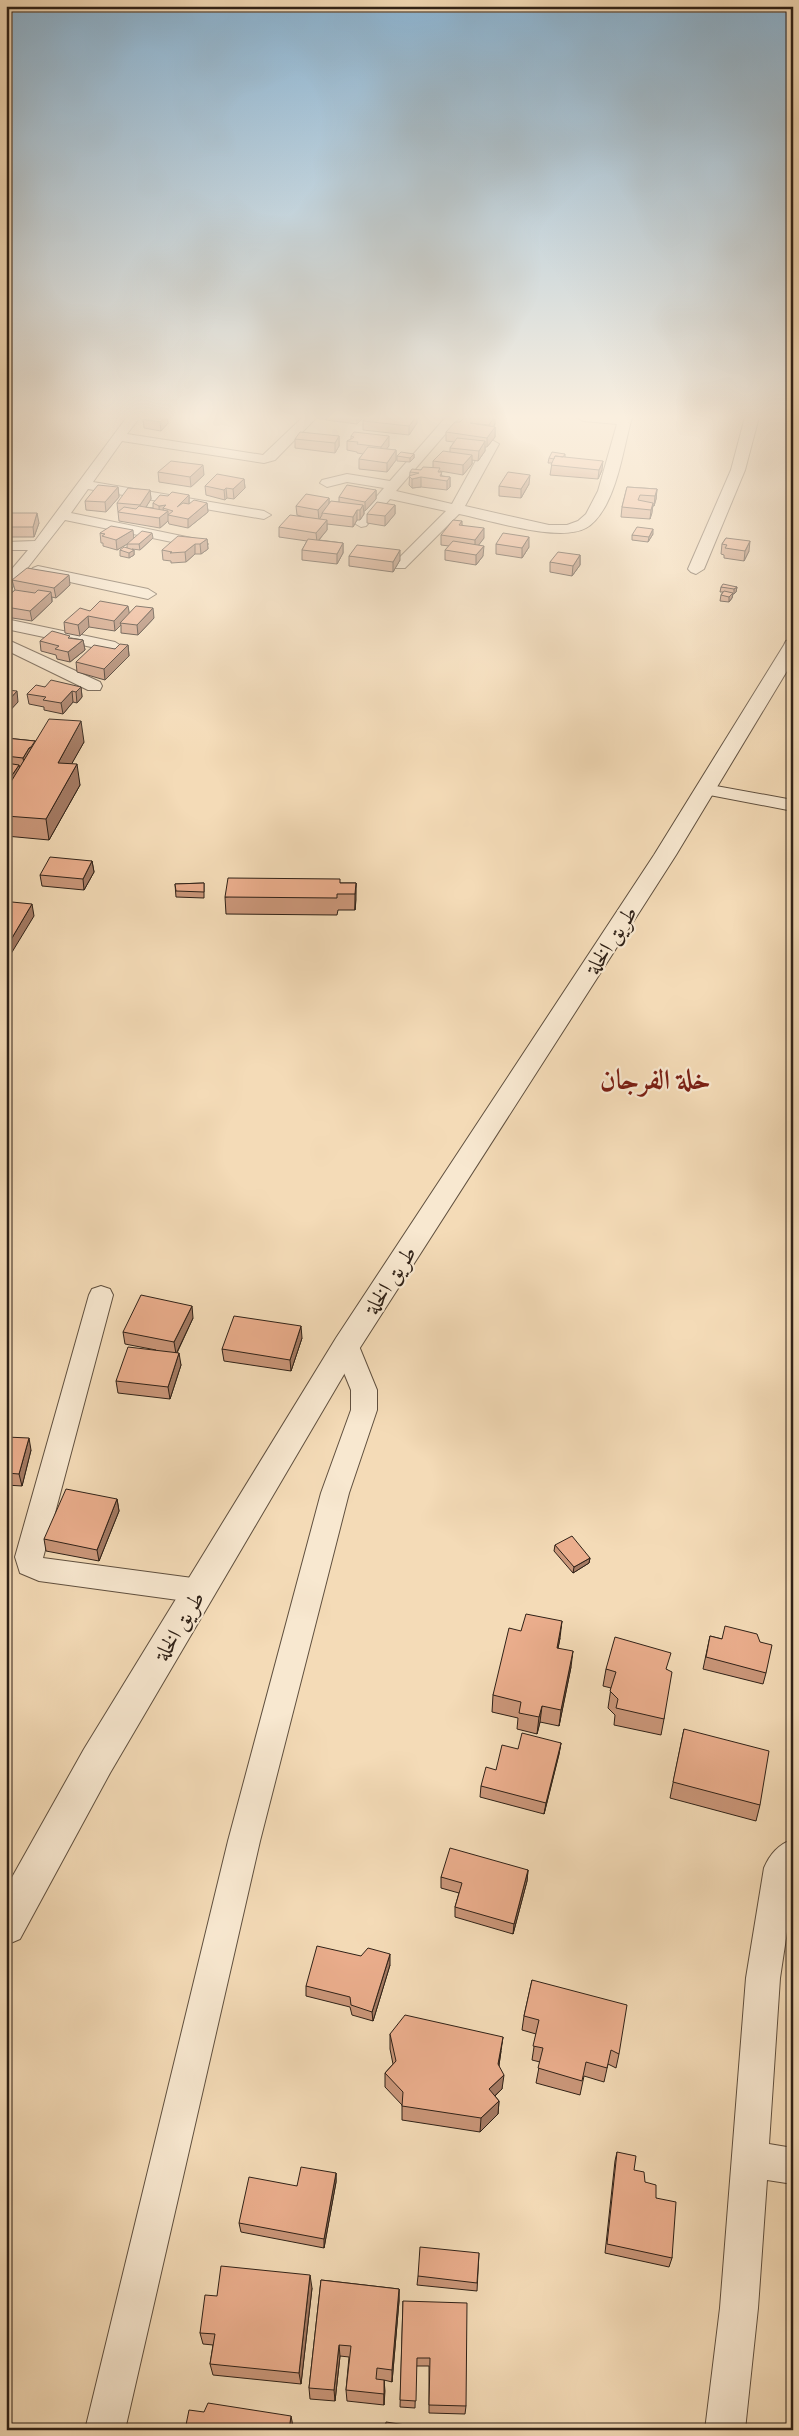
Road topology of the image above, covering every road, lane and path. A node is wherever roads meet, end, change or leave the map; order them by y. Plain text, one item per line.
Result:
1 (50, 531) edge
2 (137, 531) edge
3 (434, 531) edge
4 (713, 531) edge
5 (201, 544) edge
6 (39, 545) junction
7 (6, 546) edge
8 (400, 565) edge
9 (21, 568) junction
10 (696, 570) dead end
11 (6, 586) edge
12 (148, 594) dead end
13 (6, 624) edge
14 (6, 644) edge
15 (793, 645) edge
16 (115, 647) edge
17 (94, 686) dead end
18 (705, 789) junction
19 (793, 806) edge
20 (101, 1295) dead end
21 (346, 1346) junction
22 (200, 1591) junction
23 (793, 1854) edge
24 (6, 1926) edge
25 (750, 2159) junction
26 (793, 2166) edge
27 (105, 2430) edge
28 (725, 2430) edge

1 - 6 street
2 - 5 street
3 - 8 street
4 - 10 street
6 - 7 street
6 - 9 street
9 - 11 street
9 - 12 street
13 - 16 street
14 - 17 street
15 - 18 street, طريق الخلة
18 - 19 street
18 - 21 street, طريق الخلة
20 - 22 street
21 - 22 street, طريق الخلة
21 - 27 street
22 - 24 street, طريق الخلة
23 - 25 street
25 - 26 street
25 - 28 street

